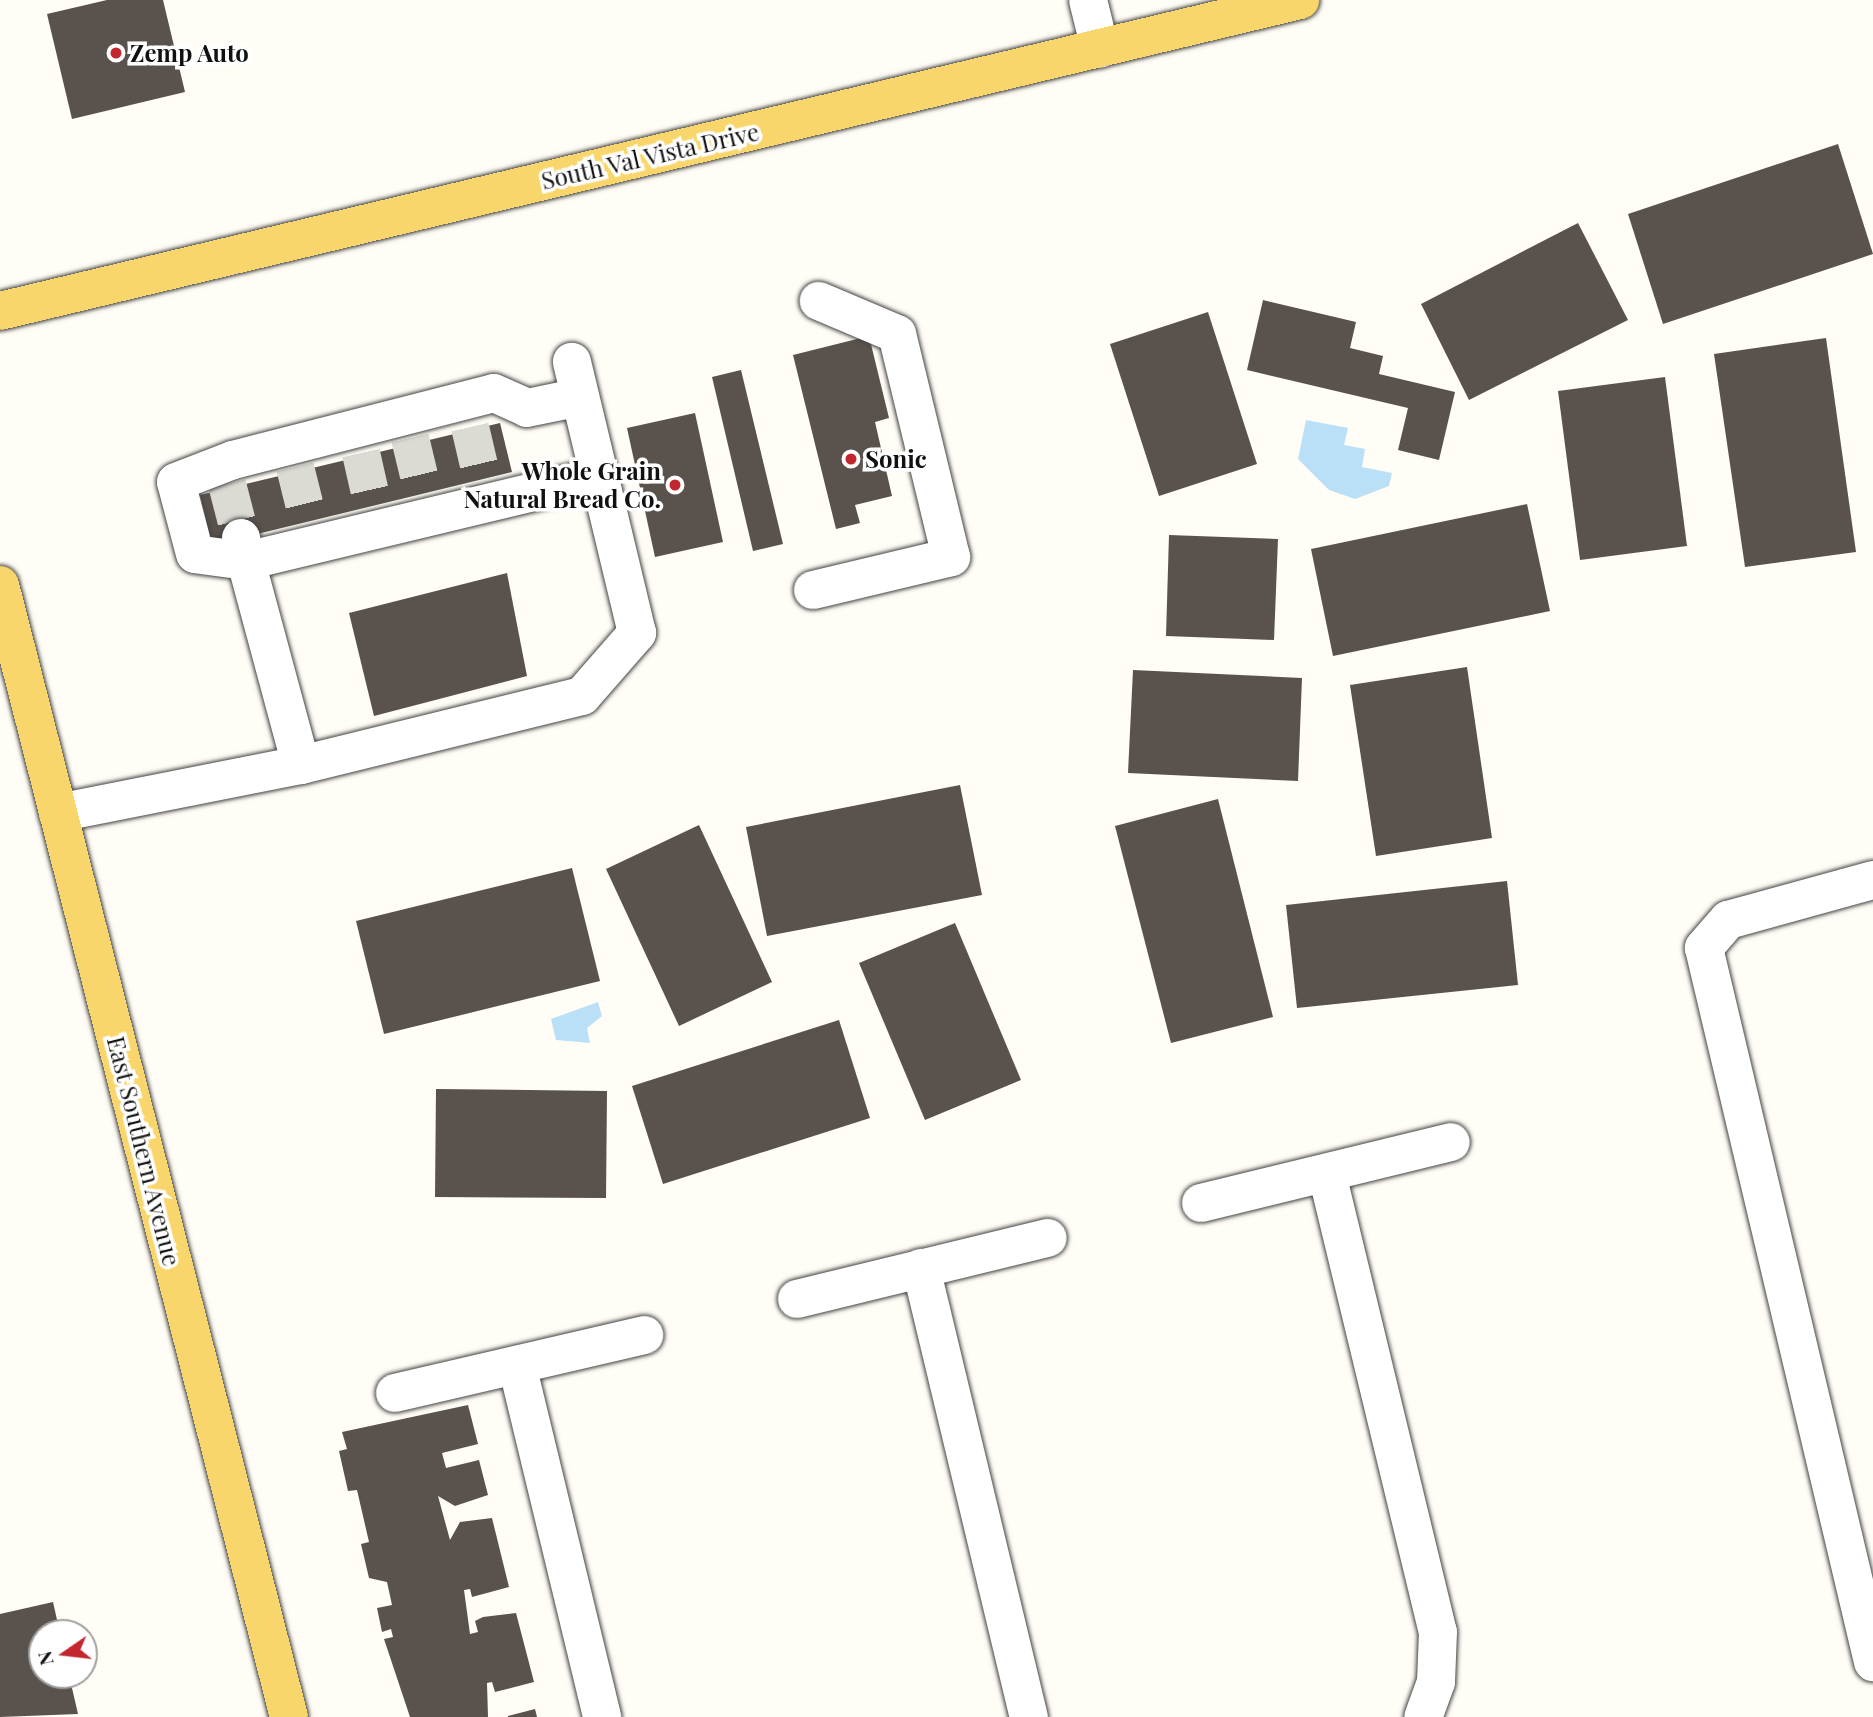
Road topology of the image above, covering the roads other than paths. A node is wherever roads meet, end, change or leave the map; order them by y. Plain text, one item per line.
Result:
1 (1088, 0) edge
2 (1300, 0) edge
3 (1100, 49) junction
4 (819, 301) dead end
5 (0, 311) edge
6 (599, 475) junction
7 (244, 549) junction
8 (0, 584) edge
9 (813, 590) dead end
10 (300, 765) junction
11 (58, 813) junction
12 (1873, 880) edge
13 (1451, 1142) dead end
14 (1326, 1174) junction
15 (1201, 1203) dead end
16 (1048, 1238) dead end
17 (921, 1268) junction
18 (797, 1299) dead end
19 (644, 1335) dead end
20 (517, 1365) junction
21 (395, 1393) dead end
22 (1873, 1662) edge
23 (289, 1717) edge
24 (602, 1717) edge
25 (1029, 1717) edge
26 (1423, 1717) edge

1 - 3 lane
2 - 3 main road, South Val Vista Drive
3 - 5 main road, South Val Vista Drive
4 - 9 lane
6 - 7 lane
6 - 7 lane
6 - 10 lane
7 - 10 lane
8 - 11 main road, East Southern Avenue
10 - 11 lane
11 - 23 main road, East Southern Avenue
12 - 22 lane
13 - 14 lane
14 - 15 lane
14 - 26 lane
16 - 17 lane
17 - 18 lane
17 - 25 lane
19 - 20 lane
20 - 21 lane
20 - 24 lane

